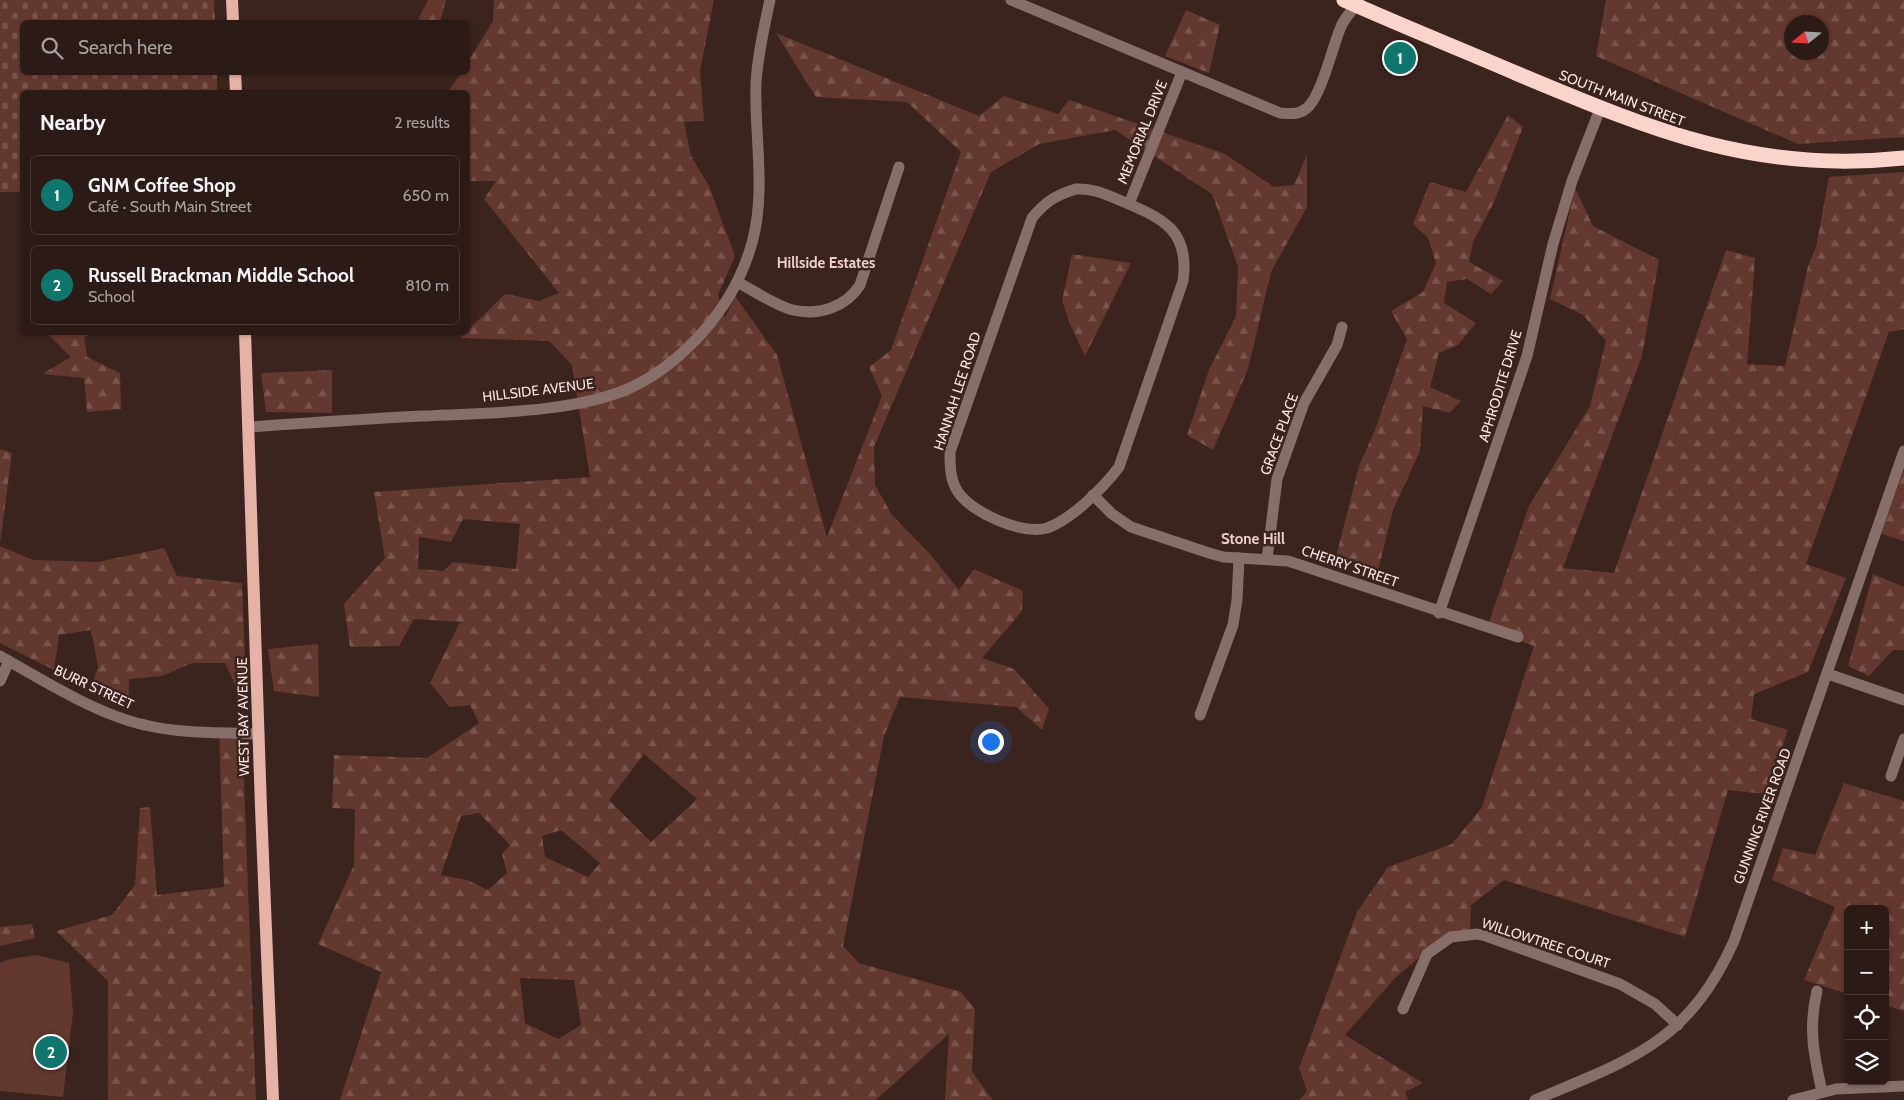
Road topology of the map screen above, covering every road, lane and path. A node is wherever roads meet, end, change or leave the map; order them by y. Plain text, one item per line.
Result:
1 (232, 0) edge
2 (770, 0) edge
3 (1011, 0) edge
4 (1353, 2) edge
5 (233, 20) edge
6 (1182, 72) junction
7 (235, 75) edge
8 (236, 90) edge
9 (1600, 109) junction
10 (1904, 158) edge
11 (899, 167) dead end
12 (1129, 204) junction
13 (737, 282) junction
14 (1342, 327) dead end
15 (245, 335) edge
16 (248, 427) junction
17 (1904, 450) edge
18 (1093, 495) junction
19 (1239, 558) junction
20 (1268, 559) junction
21 (1439, 613) junction
22 (1518, 637) dead end
23 (4, 658) edge
24 (1828, 674) junction
25 (0, 680) edge
26 (1904, 700) edge
27 (1200, 716) dead end
28 (259, 734) junction
29 (1904, 739) edge
30 (1891, 776) dead end
31 (1817, 992) dead end
32 (1403, 1009) dead end
33 (1678, 1025) junction
34 (1904, 1086) edge
35 (1822, 1092) junction
36 (273, 1100) edge
37 (1535, 1100) edge
38 (1793, 1100) edge

1 - 5 main road
2 - 13 street, HILLSIDE AVENUE
3 - 6 street, MEMORIAL DRIVE
4 - 6 street, MEMORIAL DRIVE
4 - 9 highway, SOUTH MAIN STREET
6 - 12 street, MEMORIAL DRIVE
7 - 8 main road
9 - 10 highway, SOUTH MAIN STREET
9 - 21 street, APHRODITE DRIVE
11 - 13 street
12 - 18 street, HANNAH LEE ROAD
12 - 18 street, HANNAH LEE ROAD
13 - 16 street, HILLSIDE AVENUE
14 - 20 street, GRACE PLACE
15 - 16 main road, WEST BAY AVENUE
16 - 28 main road, WEST BAY AVENUE
17 - 24 street, GUNNING RIVER ROAD
18 - 19 street, CHERRY STREET
19 - 20 street, CHERRY STREET
19 - 27 street
20 - 21 street, CHERRY STREET
21 - 22 street, CHERRY STREET
23 - 25 street, BURR STREET
23 - 28 street, BURR STREET
24 - 26 street
24 - 33 street, GUNNING RIVER ROAD
28 - 36 main road, WEST BAY AVENUE
29 - 30 street
31 - 35 street
32 - 33 street, WILLOWTREE COURT
33 - 37 street, GUNNING RIVER ROAD
34 - 35 street
35 - 38 street

